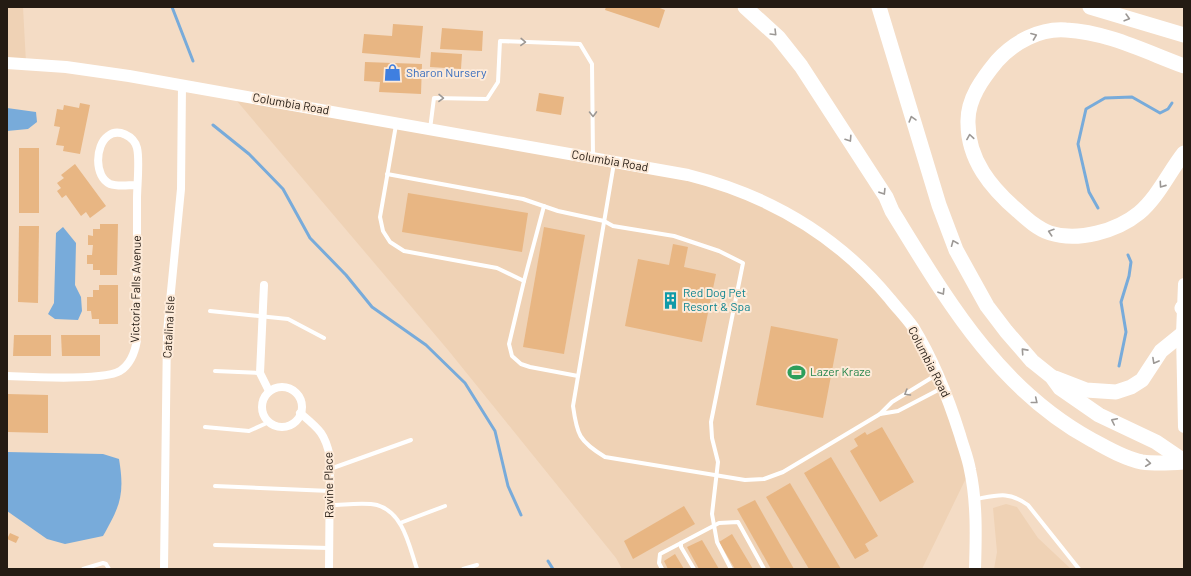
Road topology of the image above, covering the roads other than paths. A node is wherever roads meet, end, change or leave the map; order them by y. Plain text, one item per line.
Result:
1 (745, 7) edge
2 (879, 7) edge
3 (1090, 7) edge
4 (1184, 35) edge
5 (7, 63) edge
6 (1184, 66) edge
7 (182, 85) junction
8 (396, 123) junction
9 (430, 129) junction
10 (1184, 153) edge
11 (593, 158) junction
12 (614, 162) junction
13 (387, 174) junction
14 (137, 185) junction
15 (544, 206) junction
16 (604, 221) junction
17 (524, 281) junction
18 (1184, 284) edge
19 (264, 285) dead end
20 (1183, 308) edge
21 (210, 311) dead end
22 (264, 315) junction
23 (1182, 334) junction
24 (324, 338) dead end
25 (215, 371) dead end
26 (260, 373) junction
27 (938, 374) junction
28 (7, 376) edge
29 (578, 376) junction
30 (1052, 377) junction
31 (944, 387) junction
32 (269, 391) junction
33 (300, 413) junction
34 (880, 414) junction
35 (269, 422) junction
36 (205, 427) dead end
37 (1184, 427) edge
38 (411, 440) dead end
39 (1184, 461) edge
40 (330, 469) junction
41 (718, 475) junction
42 (215, 486) dead end
43 (330, 491) junction
44 (974, 500) junction
45 (330, 505) junction
46 (446, 506) dead end
47 (400, 523) junction
48 (714, 526) junction
49 (681, 543) junction
50 (215, 545) dead end
51 (330, 548) junction
52 (477, 565) dead end
53 (83, 569) edge
54 (110, 569) edge
55 (164, 569) edge
56 (329, 569) edge
57 (417, 569) edge
58 (463, 569) edge
59 (662, 569) edge
60 (694, 569) edge
61 (731, 569) edge
62 (764, 569) edge
63 (975, 569) edge
64 (1079, 569) edge

1 -> 39 highway
30 -> 2 highway
3 -> 4 highway
5 - 7 street, Columbia Road
10 -> 6 highway
7 - 8 street, Columbia Road
7 - 55 street, Catalina Isle
8 - 9 street, Columbia Road
8 - 13 lane
9 - 11 street, Columbia Road
9 -> 11 lane
11 - 12 street, Columbia Road
12 - 16 lane
12 - 27 street, Columbia Road
13 - 15 lane
13 - 17 lane
14 - 14 street, Victoria Falls Avenue
14 - 28 street, Victoria Falls Avenue
15 - 16 lane
15 - 17 lane
16 - 29 lane
16 - 41 lane
17 - 29 lane
18 - 20 street
19 - 22 street
20 - 23 street
21 - 22 lane
22 - 24 lane
22 - 26 street
23 -> 30 highway
23 - 37 street
25 - 26 lane
26 - 32 street
27 - 31 street, Columbia Road
27 -> 34 lane
29 - 41 lane
39 -> 30 highway
31 - 34 lane
31 - 44 street, Columbia Road
32 - 33 street
32 - 35 street
33 - 35 street
33 - 40 street, Ravine Place
34 - 41 lane
35 - 36 lane
38 - 40 lane
40 - 43 street, Ravine Place
41 - 48 lane
42 - 43 lane
43 - 45 street, Ravine Place
44 - 63 street, Columbia Road
44 - 64 lane
45 - 47 lane
45 - 51 street, Ravine Place
46 - 47 lane
47 - 57 lane
48 - 49 lane
48 - 61 lane
48 - 62 lane
49 - 59 lane
49 - 60 lane
50 - 51 lane
51 - 56 street, Ravine Place
52 - 58 lane
53 - 54 lane

